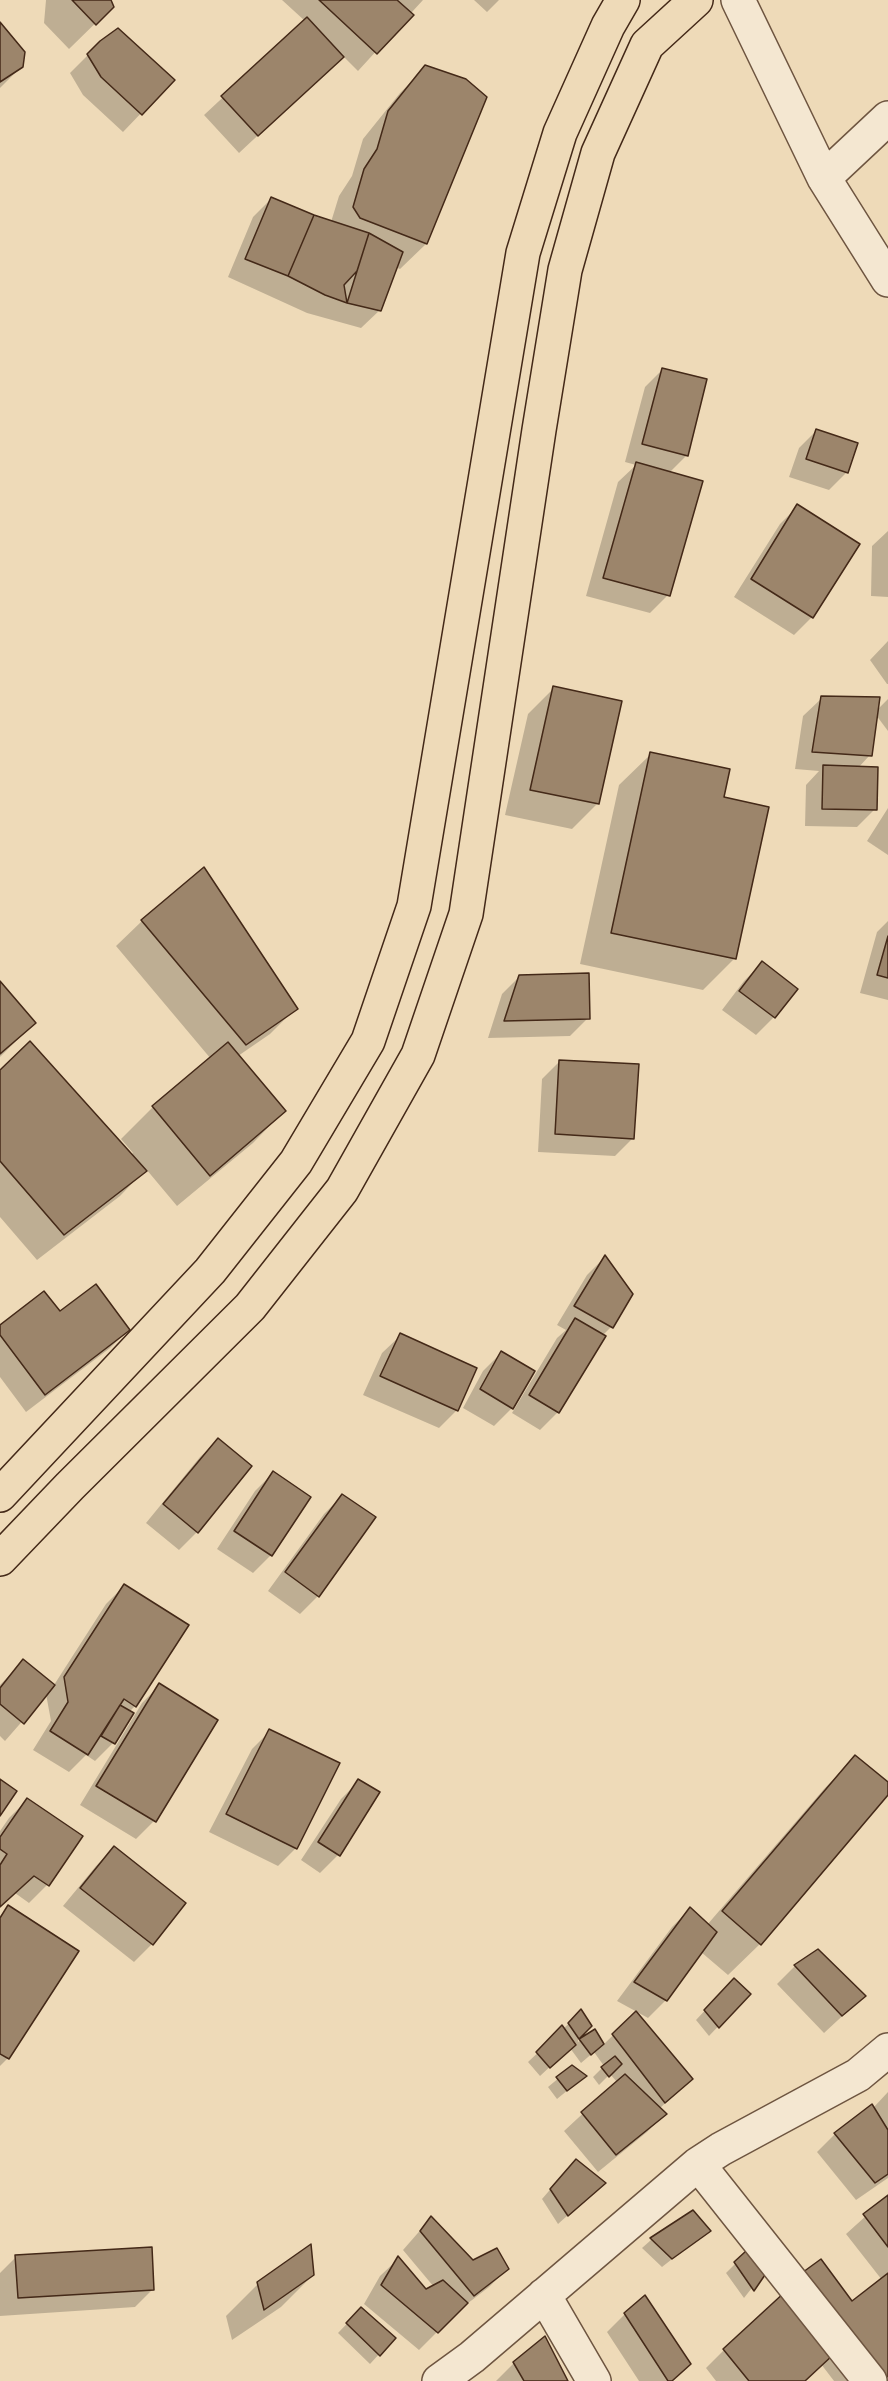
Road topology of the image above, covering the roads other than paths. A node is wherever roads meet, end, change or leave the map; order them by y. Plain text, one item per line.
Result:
1 (623, 0) edge
2 (696, 0) edge
3 (738, 0) edge
4 (888, 118) edge
5 (824, 178) junction
6 (888, 280) edge
7 (0, 1495) edge
8 (0, 1559) edge
9 (888, 2050) edge
10 (698, 2164) junction
11 (544, 2295) junction
12 (857, 2377) edge
13 (439, 2381) edge
14 (594, 2381) edge

1 - 7 main road
2 - 8 main road
3 - 5 street
4 - 5 street
5 - 6 street
9 - 10 street
10 - 11 street
10 - 12 street
11 - 13 street
11 - 14 street

